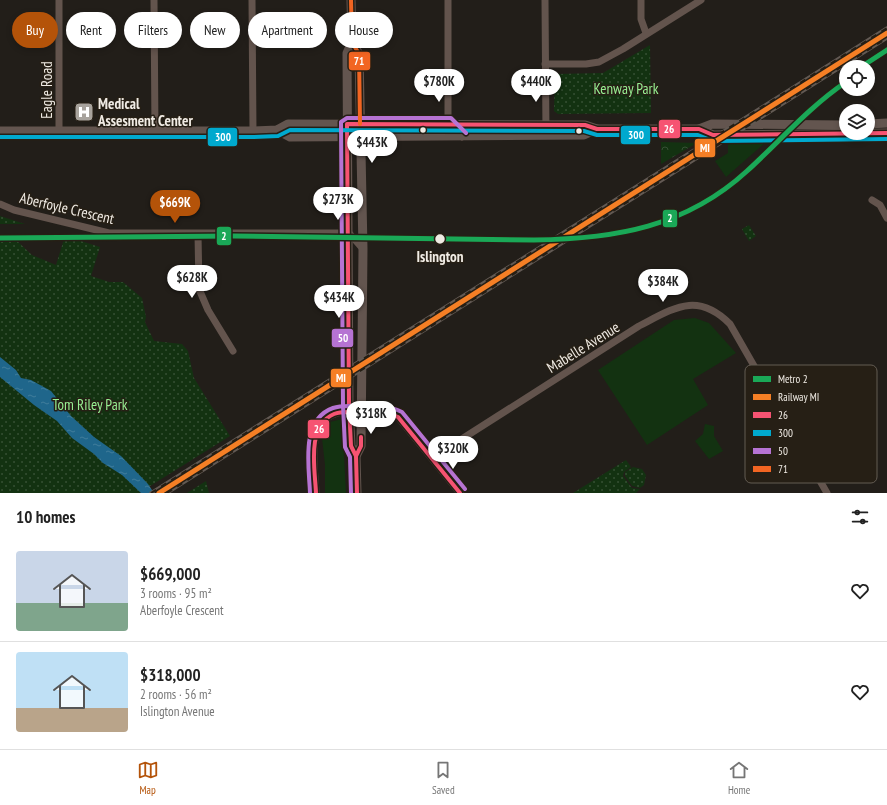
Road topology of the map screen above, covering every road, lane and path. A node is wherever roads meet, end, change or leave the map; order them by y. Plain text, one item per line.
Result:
1 (59, 0) edge
2 (154, 0) edge
3 (252, 0) edge
4 (352, 0) edge
5 (448, 0) edge
6 (545, 0) edge
7 (641, 0) edge
8 (701, 0) edge
9 (352, 12) edge
10 (646, 33) junction
11 (349, 48) edge
12 (356, 48) edge
13 (545, 64) junction
14 (887, 123) edge
15 (347, 124) junction
16 (360, 124) junction
17 (450, 124) junction
18 (546, 124) junction
19 (875, 124) edge
20 (839, 125) edge
21 (597, 129) junction
22 (699, 129) junction
23 (277, 130) junction
24 (0, 131) edge
25 (253, 131) junction
26 (59, 132) junction
27 (155, 132) junction
28 (887, 133) edge
29 (546, 136) junction
30 (347, 137) junction
31 (361, 137) junction
32 (462, 137) junction
33 (347, 192) junction
34 (361, 192) junction
35 (872, 200) dead end
36 (0, 204) edge
37 (887, 218) edge
38 (349, 233) junction
39 (198, 234) junction
40 (363, 249) junction
41 (233, 351) dead end
42 (754, 365) edge
43 (356, 456) junction
44 (432, 458) junction
45 (822, 483) edge
46 (316, 493) edge
47 (357, 493) edge
48 (460, 493) edge
49 (828, 493) edge

1 - 26 street, Eagle Road
2 - 27 street
3 - 25 street
4 - 9 main road
5 - 17 street
6 - 13 street
7 - 10 street
8 - 10 street
10 - 13 street
11 - 15 main road
12 - 16 main road
13 - 18 street
14 - 19 main road
15 - 16 main road
15 - 23 main road
15 - 30 main road
16 - 17 main road
16 - 31 main road
17 - 18 main road
17 - 32 street
18 - 21 main road
18 - 29 street
20 - 22 main road
21 - 22 main road
21 - 29 main road
22 - 28 main road
23 - 25 main road
23 - 30 main road
24 - 26 main road
25 - 27 main road
26 - 27 main road
29 - 32 main road
30 - 31 main road
30 - 33 main road
31 - 32 main road
31 - 34 main road
33 - 34 main road
33 - 38 main road
34 - 40 main road
35 - 37 street
36 - 39 street, Aberfoyle Crescent
38 - 39 street, Aberfoyle Crescent
38 - 40 street
38 - 43 main road
39 - 41 street
40 - 43 main road
42 - 44 street, Mabelle Avenue
43 - 47 main road
44 - 46 street, bridge
44 - 48 street
45 - 49 street, Mabelle Avenue

